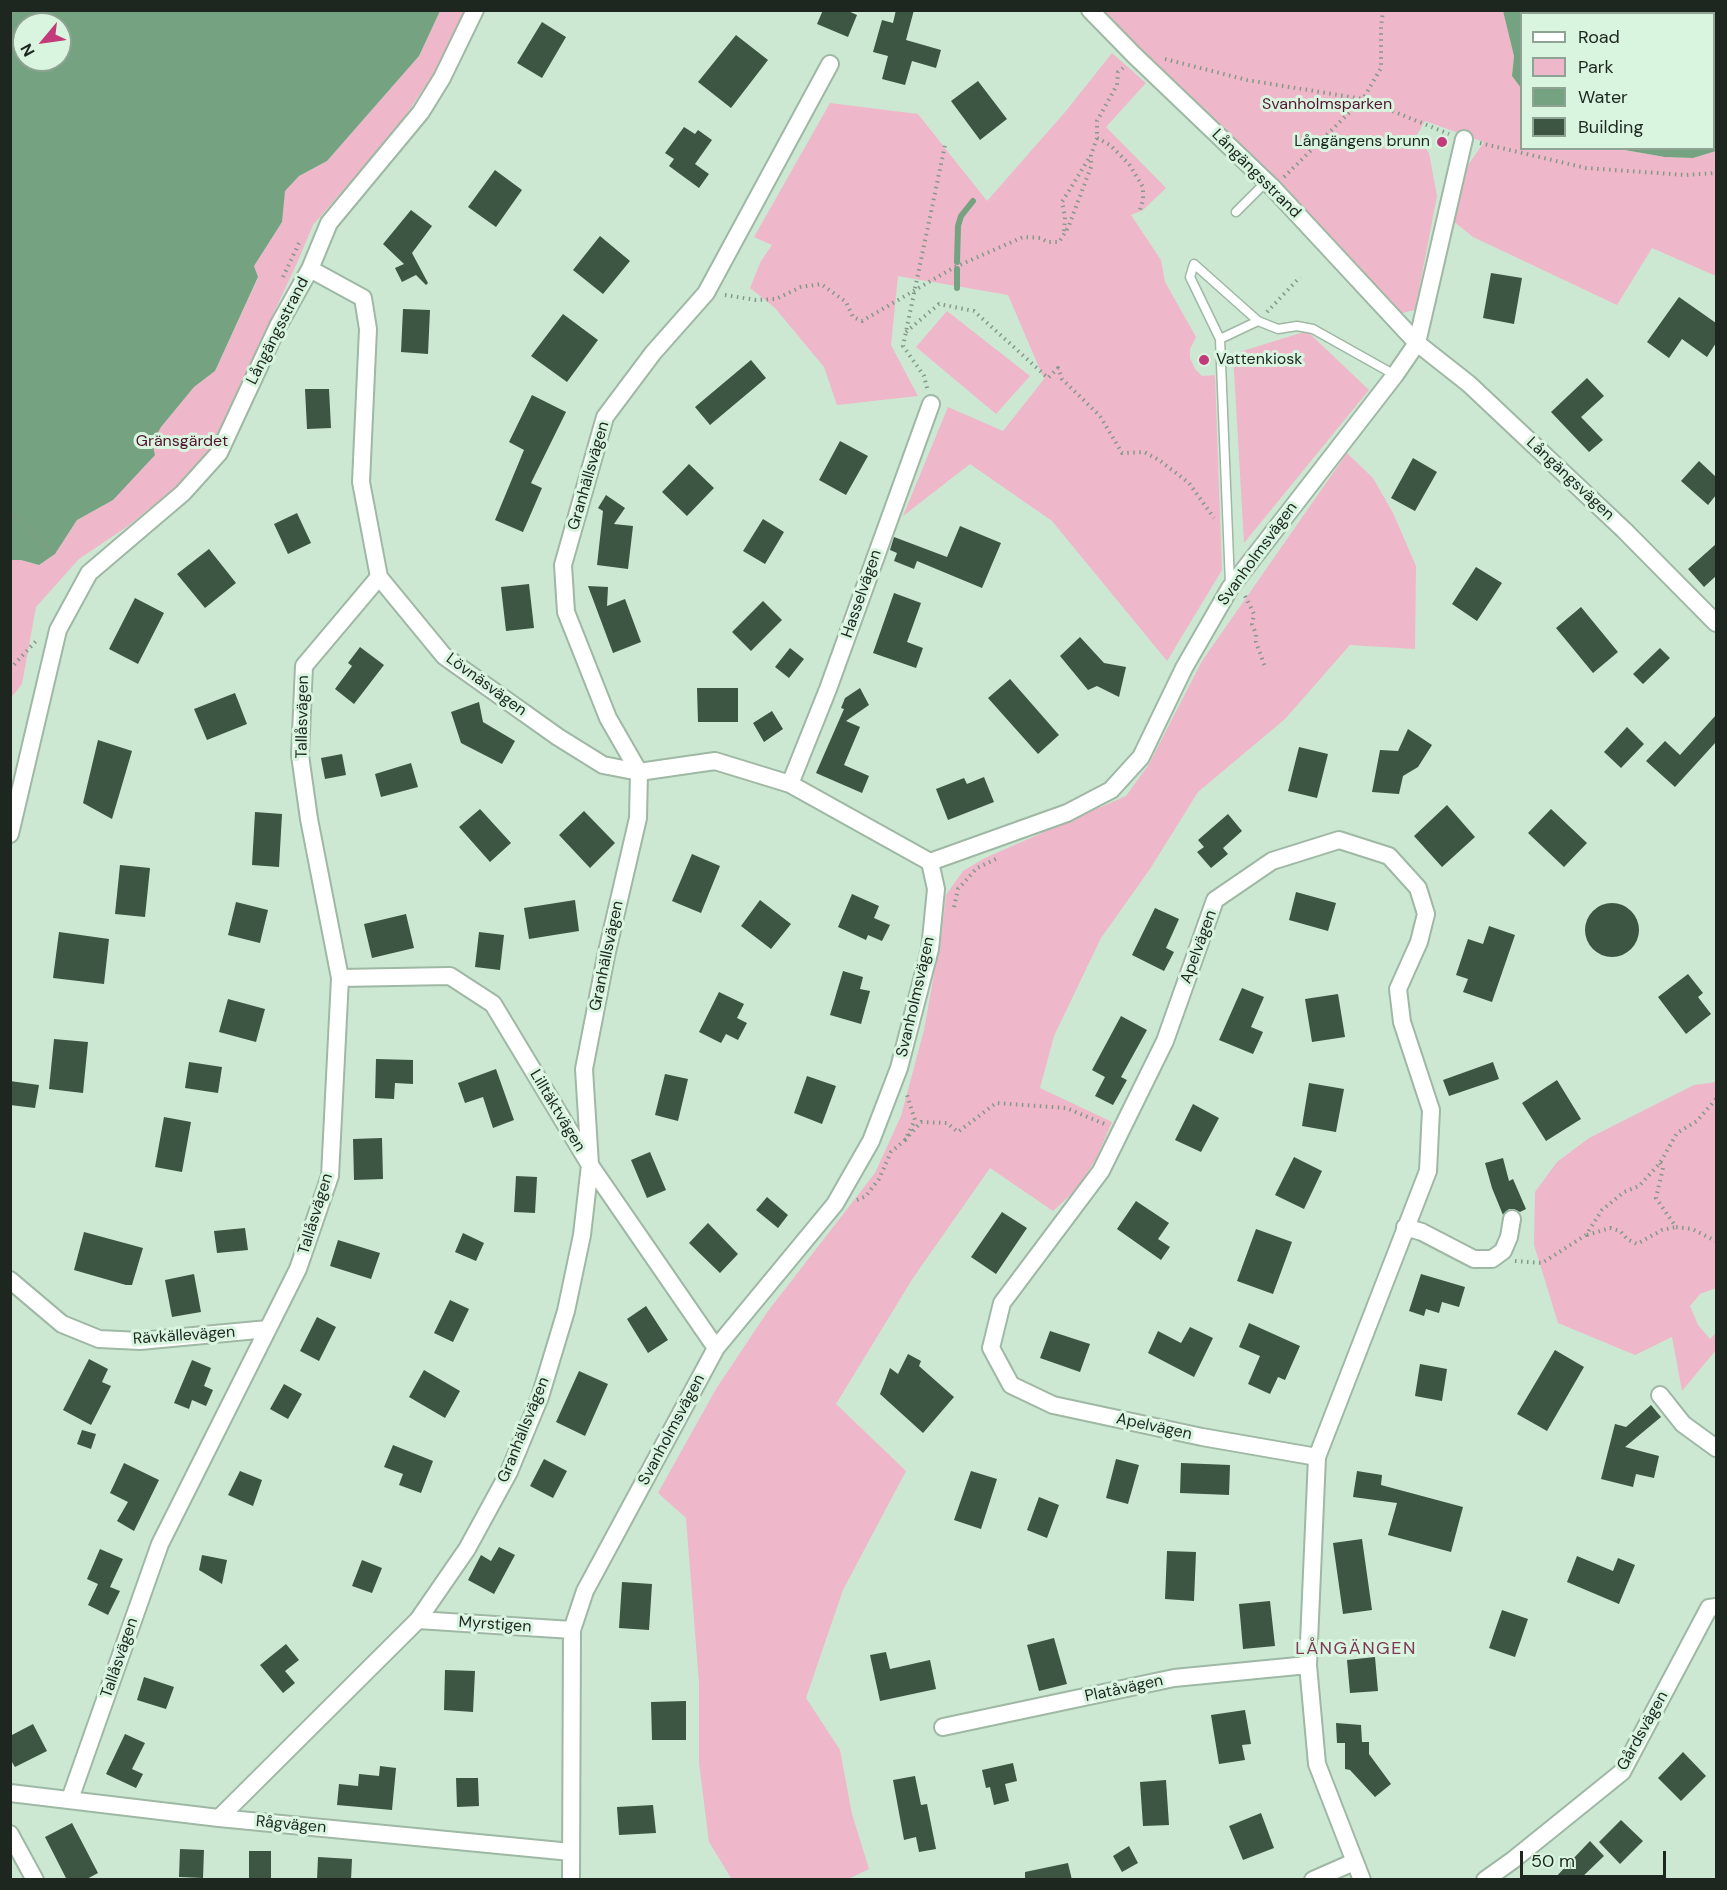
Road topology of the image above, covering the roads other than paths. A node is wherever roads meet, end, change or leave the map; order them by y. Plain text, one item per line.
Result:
1 (475, 10) edge
2 (1090, 10) edge
3 (830, 64) dead end
4 (1464, 139) road end
5 (1269, 185) junction
6 (1236, 212) dead end
7 (310, 269) junction
8 (1258, 321) junction
9 (1220, 339) junction
10 (1417, 343) junction
11 (1395, 375) junction
12 (931, 404) road end
13 (379, 577) junction
14 (1238, 592) junction
15 (1716, 623) edge
16 (639, 772) junction
17 (790, 784) junction
18 (10, 834) edge
19 (930, 862) junction
20 (340, 978) junction
21 (590, 1165) junction
22 (1512, 1219) dead end
23 (1405, 1227) junction
24 (10, 1280) edge
25 (268, 1329) junction
26 (716, 1348) junction
27 (1660, 1395) dead end
28 (1716, 1448) edge
29 (1317, 1457) junction
30 (1716, 1607) edge
31 (418, 1620) junction
32 (572, 1630) junction
33 (1308, 1665) junction
34 (943, 1727) dead end
35 (10, 1793) edge
36 (70, 1799) junction
37 (219, 1818) junction
38 (10, 1834) edge
39 (571, 1852) junction
40 (1354, 1862) junction
41 (34, 1880) edge
42 (571, 1880) edge
43 (1313, 1880) edge
44 (1362, 1880) edge
45 (1485, 1880) edge

1 - 7 street, Långängsstrand
2 - 5 street, Långängsstrand
3 - 16 street, Granhällsvägen
4 - 10 street, Svanholmsvägen
5 - 6 lane
5 - 10 street, Långängsstrand
7 - 13 street, Lövnäsvägen
7 - 18 street, Långängsstrand
8 - 9 lane
8 - 9 lane
8 - 11 lane
9 - 14 lane
10 - 11 street, Svanholmsvägen
10 - 15 street, Långängsvägen
11 - 14 street, Svanholmsvägen
12 - 17 street, Hasselvägen
13 - 16 street, Lövnäsvägen
13 - 20 street, Tallåsvägen
14 - 19 street, Svanholmsvägen
16 - 17 street, Lövnäsvägen
16 - 21 street, Granhällsvägen
17 - 19 street, Lövnäsvägen
19 - 26 street, Svanholmsvägen
20 - 21 street, Lilltäktvägen
20 - 25 street, Tallåsvägen
21 - 26 street, Lilltäktvägen
21 - 31 street, Granhällsvägen
22 - 23 street
23 - 29 street, Apelvägen
23 - 29 street, Apelvägen
24 - 25 street, Rävkällevägen
25 - 36 street, Tallåsvägen
26 - 32 street, Svanholmsvägen
27 - 28 street
29 - 33 street, Apelvägen
30 - 45 street, Gårdsvägen
31 - 32 street, Myrstigen
31 - 37 street, Granhällsvägen
32 - 39 street, Svanholmsvägen
33 - 34 street, Platåvägen
33 - 40 street, Apelvägen
35 - 36 street, Rågvägen
36 - 37 street, Rågvägen
37 - 39 street, Rågvägen
38 - 41 street
39 - 42 street, Svanholmsvägen
40 - 43 street
40 - 44 street, Apelvägen

